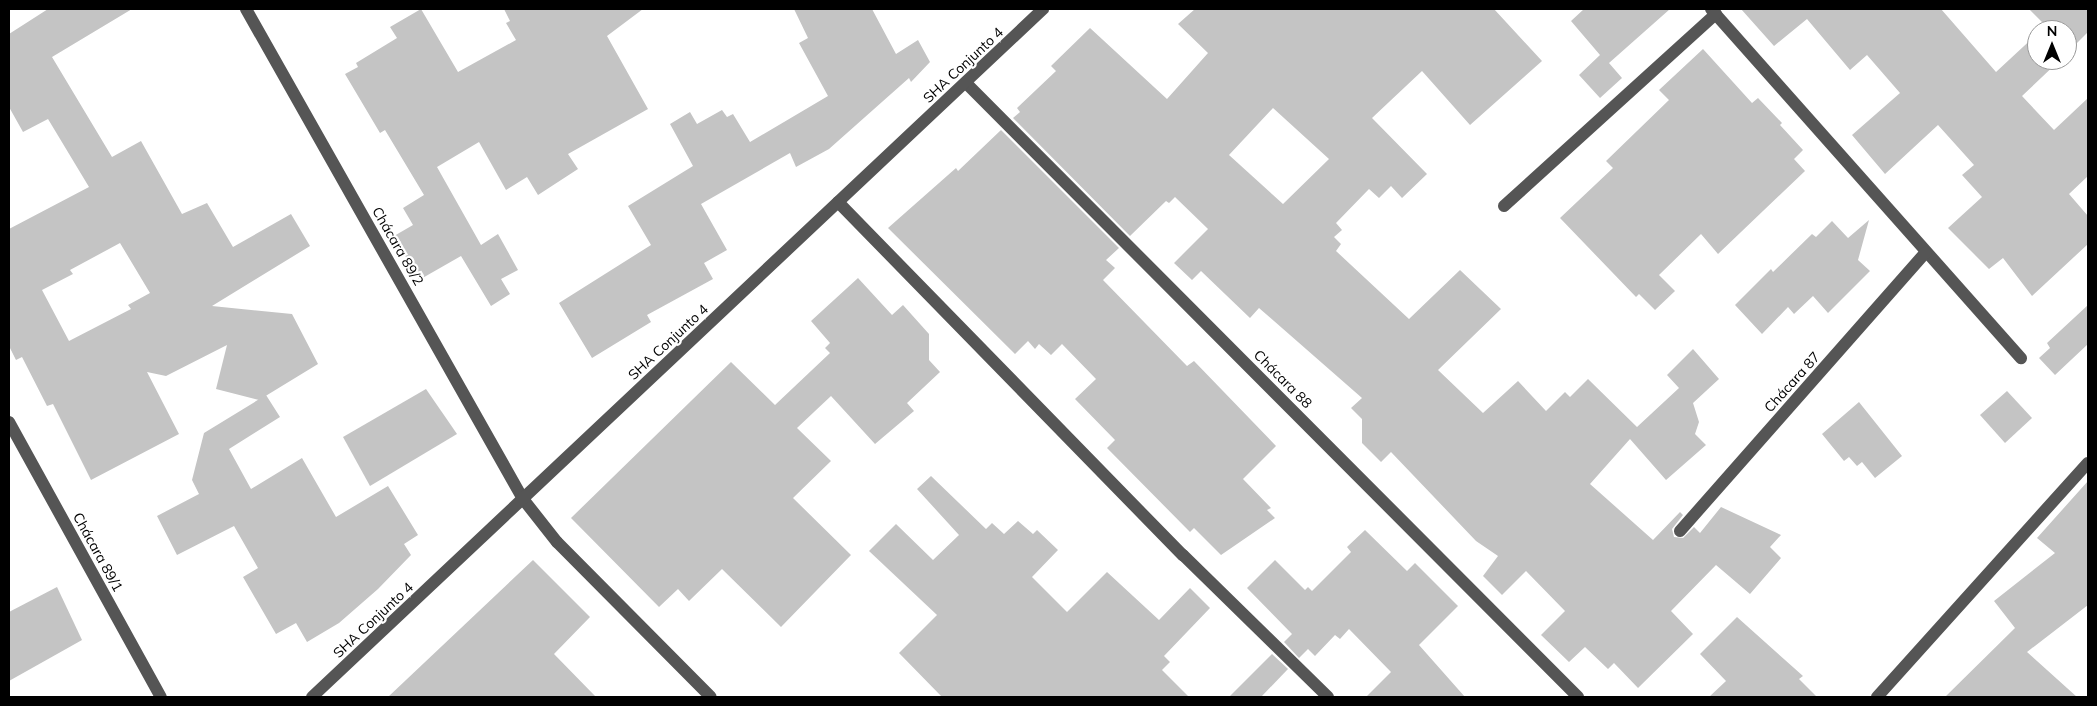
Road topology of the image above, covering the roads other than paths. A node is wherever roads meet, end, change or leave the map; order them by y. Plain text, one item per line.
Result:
1 (246, 9) edge
2 (1043, 9) edge
3 (1713, 12) edge
4 (966, 82) junction
5 (838, 202) junction
6 (1504, 206) dead end
7 (1926, 253) junction
8 (2022, 358) dead end
9 (9, 422) edge
10 (2088, 464) edge
11 (524, 499) junction
12 (1680, 532) dead end
13 (161, 697) edge
14 (312, 697) edge
15 (711, 697) edge
16 (1328, 697) edge
17 (1578, 697) edge
18 (1877, 697) edge

1 - 11 street, Chácara 89/2
2 - 4 street, SHA Conjunto 4
3 - 6 street
3 - 7 street
4 - 5 street, SHA Conjunto 4
4 - 17 street, Chácara 88
5 - 11 street, SHA Conjunto 4
5 - 16 street
7 - 8 street
7 - 12 street, Chácara 87
9 - 13 street, Chácara 89/1
10 - 18 street
11 - 14 street, SHA Conjunto 4
11 - 15 street, Chácara 89/2

